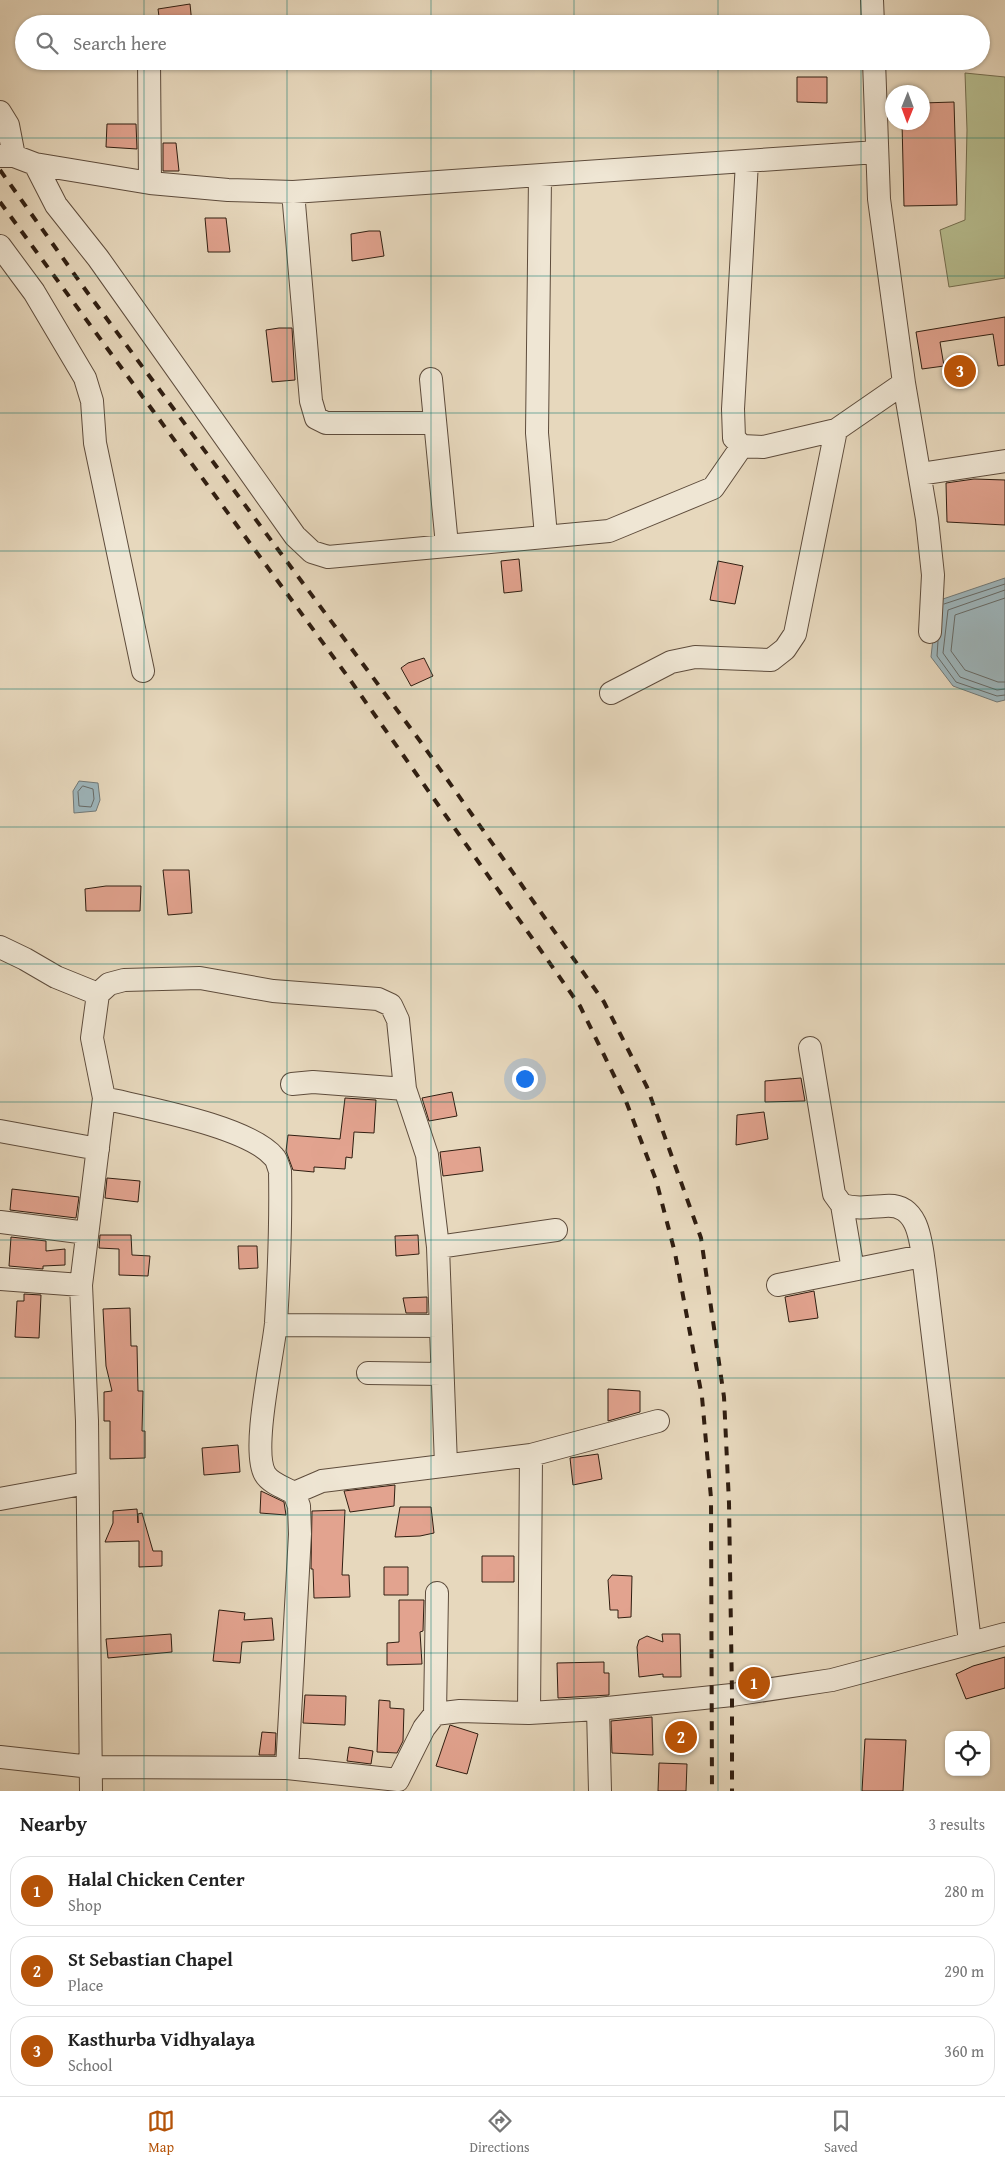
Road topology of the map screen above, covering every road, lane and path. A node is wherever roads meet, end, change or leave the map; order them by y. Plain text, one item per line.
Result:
1 (872, 0) edge
2 (872, 15) edge
3 (149, 70) edge
4 (874, 70) edge
5 (0, 112) edge
6 (877, 152) junction
7 (7, 156) edge
8 (746, 162) junction
9 (35, 164) junction
10 (540, 177) junction
11 (150, 183) junction
12 (293, 192) junction
13 (0, 246) edge
14 (431, 379) dead end
15 (904, 383) junction
16 (435, 423) junction
17 (836, 430) junction
18 (742, 446) junction
19 (1005, 461) edge
20 (920, 474) junction
21 (546, 536) junction
22 (447, 545) junction
23 (930, 632) dead end
24 (143, 670) dead end
25 (611, 694) dead end
26 (0, 946) edge
27 (98, 994) junction
28 (810, 1048) dead end
29 (292, 1084) dead end
30 (405, 1089) junction
31 (104, 1098) junction
32 (0, 1131) edge
33 (98, 1149) junction
34 (842, 1205) junction
35 (0, 1222) edge
36 (556, 1230) dead end
37 (87, 1233) junction
38 (438, 1247) junction
39 (922, 1256) junction
40 (854, 1270) junction
41 (0, 1280) edge
42 (81, 1284) junction
43 (778, 1285) dead end
44 (276, 1325) junction
45 (441, 1326) junction
46 (368, 1373) dead end
47 (442, 1374) junction
48 (658, 1421) dead end
49 (531, 1455) junction
50 (446, 1465) junction
51 (87, 1483) junction
52 (294, 1493) junction
53 (0, 1499) edge
54 (437, 1593) dead end
55 (1005, 1634) edge
56 (970, 1642) junction
57 (598, 1709) junction
58 (529, 1713) junction
59 (435, 1714) junction
60 (0, 1757) edge
61 (91, 1767) junction
62 (287, 1768) junction
63 (395, 1785) edge
64 (91, 1791) edge
65 (600, 1791) edge

1 - 2 street
3 - 11 street
4 - 6 street
5 - 7 street
6 - 8 street
6 - 15 street
7 - 9 street
8 - 10 street
8 - 18 street
9 - 11 street
9 - 22 street
10 - 12 street
10 - 21 street
11 - 12 street
12 - 16 street
13 - 24 street
14 - 16 street
15 - 17 street
15 - 20 street
16 - 22 street
17 - 18 street
17 - 25 street
18 - 21 street
19 - 20 street
20 - 23 street
21 - 22 street
26 - 27 street
27 - 30 street
27 - 31 street
28 - 34 street
29 - 30 street
30 - 38 street
31 - 33 street
31 - 44 street
32 - 33 street
33 - 37 street
34 - 39 street
34 - 40 street
35 - 37 street
36 - 38 street
37 - 42 street
38 - 45 street
39 - 40 street
39 - 56 street
40 - 43 street
41 - 42 street
42 - 51 street
44 - 45 street
44 - 52 street
45 - 47 street
46 - 47 street
47 - 50 street
48 - 49 street
49 - 50 street
49 - 58 street
50 - 52 street
51 - 53 street
51 - 61 street
52 - 62 street
54 - 59 street
55 - 56 street
56 - 57 street
57 - 58 street
57 - 65 street
58 - 59 street
59 - 63 street
60 - 61 street
61 - 62 street
61 - 64 street
62 - 63 street

